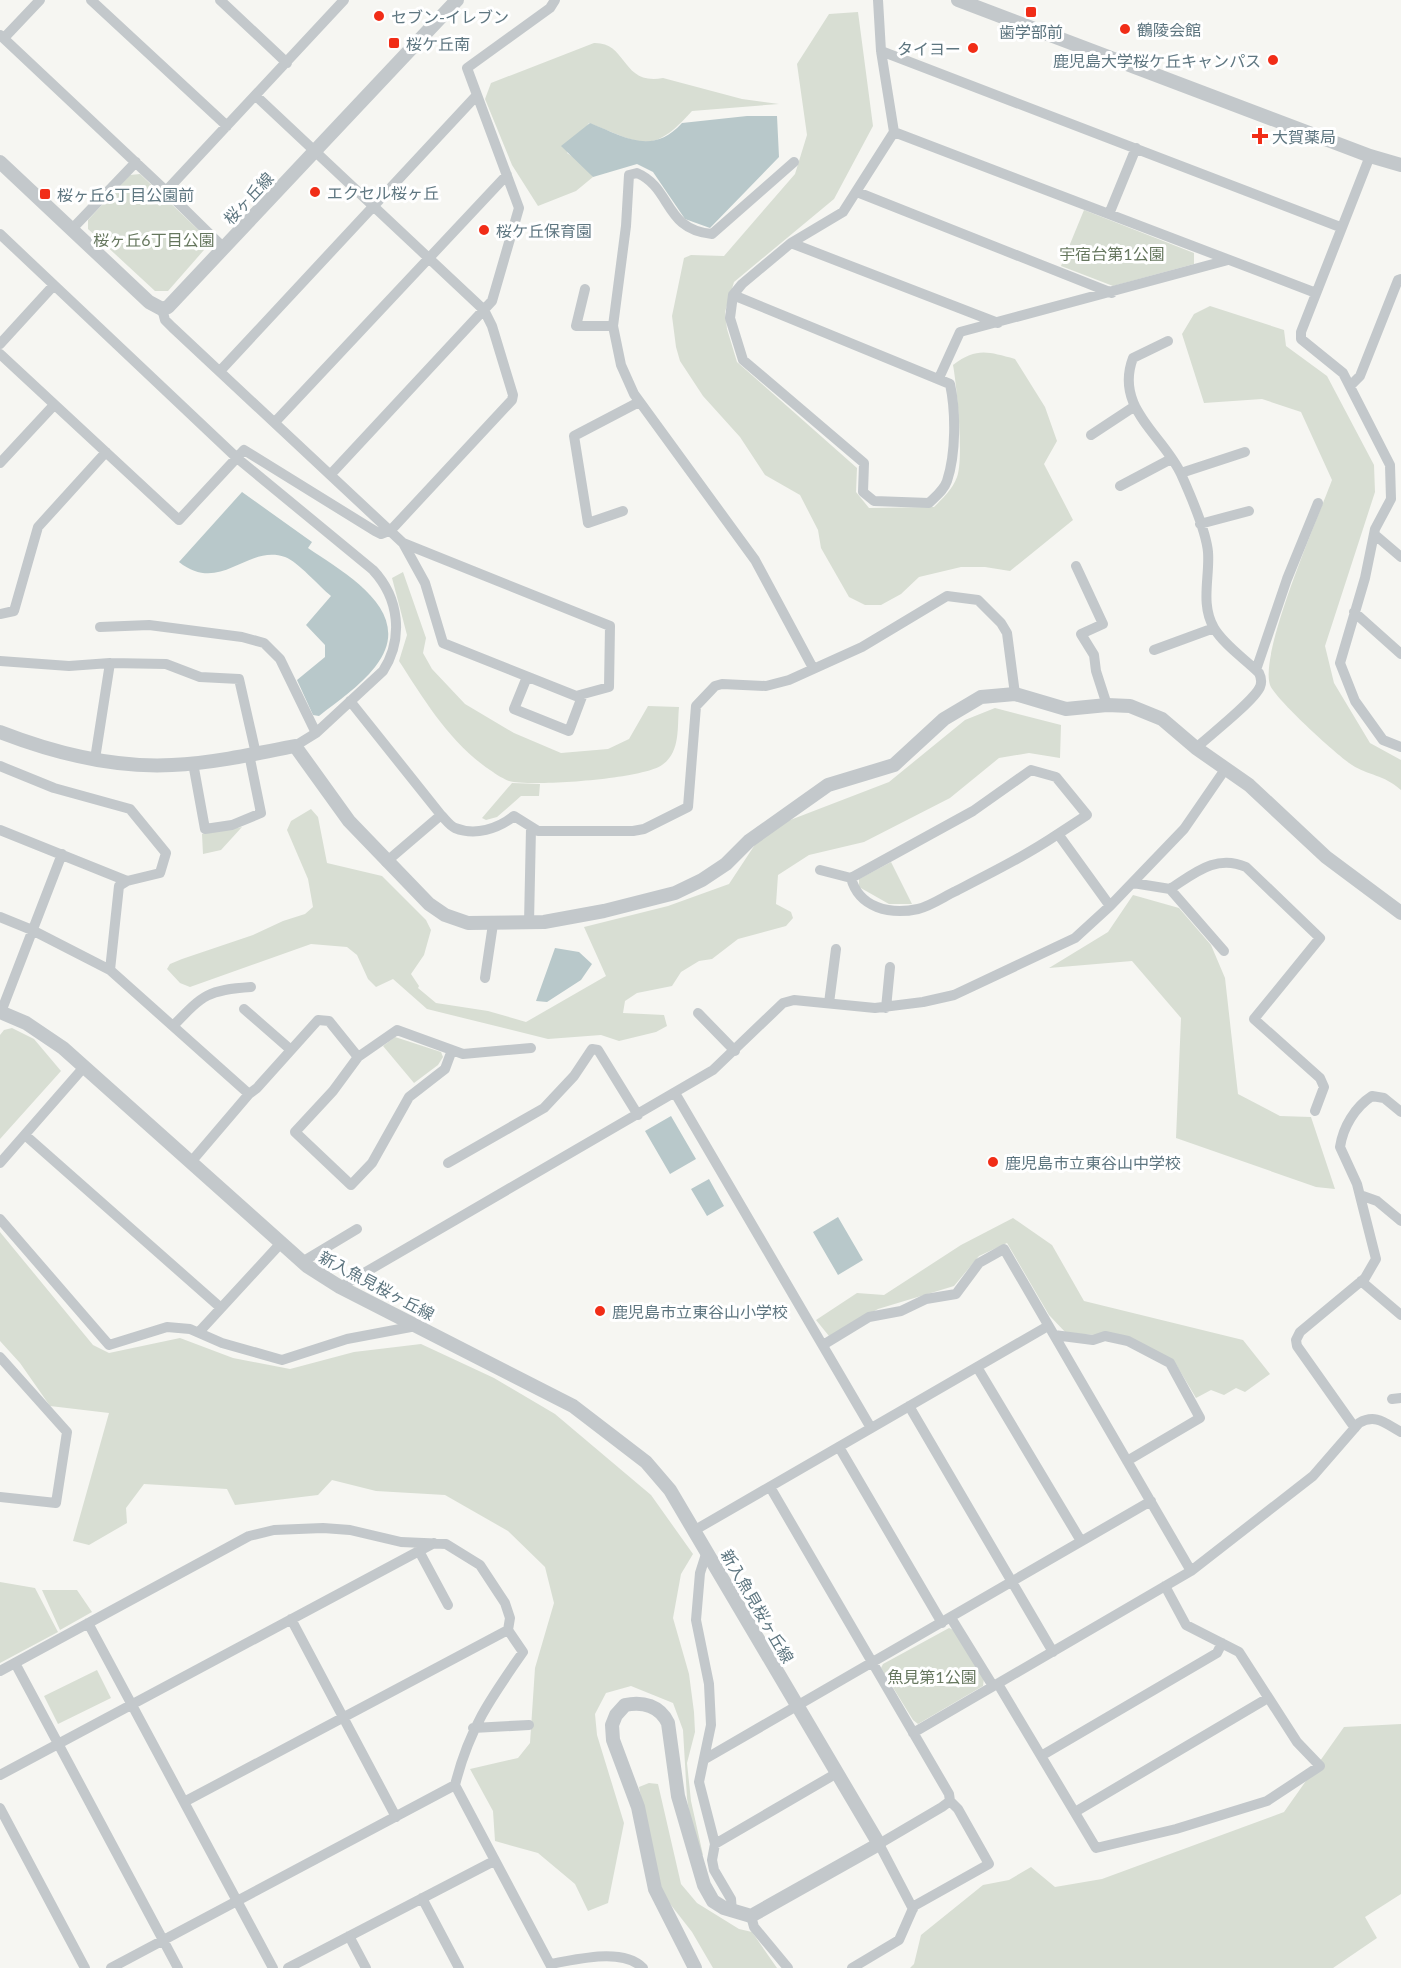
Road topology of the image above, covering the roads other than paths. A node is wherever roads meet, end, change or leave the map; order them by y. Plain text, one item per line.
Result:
1 (40, 0) edge
2 (91, 0) edge
3 (220, 0) edge
4 (344, 0) edge
5 (457, 0) edge
6 (555, 0) edge
7 (878, 0) edge
8 (958, 0) edge
9 (2, 37) edge
10 (882, 51) junction
11 (287, 63) junction
12 (477, 95) junction
13 (256, 96) junction
14 (227, 126) junction
15 (894, 132) junction
16 (1136, 148) junction
17 (315, 152) junction
18 (1370, 156) junction
19 (0, 162) edge
20 (136, 162) junction
21 (794, 162) dead end
22 (1401, 165) edge
23 (507, 175) junction
24 (166, 191) junction
25 (856, 192) junction
26 (373, 206) junction
27 (1109, 214) junction
28 (1340, 227) junction
29 (72, 230) junction
30 (0, 234) edge
31 (791, 243) junction
32 (225, 248) junction
33 (429, 258) junction
34 (1228, 260) junction
35 (1401, 279) edge
36 (54, 285) junction
37 (585, 288) dead end
38 (1112, 293) junction
39 (1316, 293) junction
40 (733, 295) junction
41 (162, 309) junction
42 (484, 310) junction
43 (998, 323) junction
44 (613, 326) junction
45 (1168, 341) dead end
46 (0, 344) edge
47 (0, 354) edge
48 (220, 371) junction
49 (939, 378) junction
50 (1350, 386) junction
51 (639, 402) junction
52 (54, 405) junction
53 (1135, 406) junction
54 (275, 422) junction
55 (1091, 435) dead end
56 (106, 452) junction
57 (1245, 452) dead end
58 (237, 458) junction
59 (1171, 459) junction
60 (0, 463) edge
61 (1180, 472) junction
62 (331, 474) junction
63 (1396, 484) edge
64 (1120, 486) dead end
65 (1318, 503) dead end
66 (1249, 510) dead end
67 (623, 511) dead end
68 (1200, 524) junction
69 (391, 530) junction
70 (1374, 534) junction
71 (402, 543) junction
72 (1401, 557) edge
73 (1076, 566) dead end
74 (1354, 612) junction
75 (0, 614) edge
76 (100, 627) dead end
77 (1214, 628) junction
78 (1154, 650) dead end
79 (1401, 654) edge
80 (0, 662) edge
81 (110, 663) junction
82 (813, 668) junction
83 (1256, 670) junction
84 (527, 677) junction
85 (583, 694) junction
86 (1015, 694) junction
87 (350, 701) junction
88 (1107, 705) junction
89 (0, 732) edge
90 (316, 733) junction
91 (296, 746) junction
92 (1401, 747) edge
93 (1196, 748) junction
94 (252, 754) junction
95 (95, 759) junction
96 (193, 763) junction
97 (0, 766) edge
98 (1226, 768) junction
99 (441, 815) junction
100 (531, 828) junction
101 (0, 830) edge
102 (1058, 834) junction
103 (62, 854) junction
104 (386, 862) junction
105 (820, 870) dead end
106 (851, 878) junction
107 (127, 881) junction
108 (1133, 883) junction
109 (1170, 889) junction
110 (1110, 906) junction
111 (1401, 913) edge
112 (0, 917) edge
113 (529, 923) junction
114 (493, 924) junction
115 (32, 930) junction
116 (836, 949) dead end
117 (1224, 951) dead end
118 (890, 967) dead end
119 (110, 970) junction
120 (485, 978) dead end
121 (251, 987) dead end
122 (829, 1003) junction
123 (886, 1008) junction
124 (244, 1009) dead end
125 (0, 1012) edge
126 (698, 1013) dead end
127 (173, 1026) junction
128 (531, 1048) dead end
129 (291, 1050) junction
130 (452, 1050) junction
131 (735, 1051) junction
132 (358, 1057) junction
133 (84, 1067) junction
134 (675, 1093) junction
135 (249, 1094) junction
136 (1315, 1111) dead end
137 (1401, 1112) edge
138 (638, 1115) junction
139 (25, 1135) junction
140 (191, 1162) junction
141 (0, 1163) edge
142 (447, 1163) dead end
143 (1360, 1195) junction
144 (0, 1220) edge
145 (1401, 1221) edge
146 (357, 1229) dead end
147 (281, 1243) junction
148 (302, 1262) junction
149 (1361, 1281) junction
150 (340, 1287) junction
151 (221, 1308) junction
152 (1401, 1315) edge
153 (416, 1326) junction
154 (1051, 1330) junction
155 (199, 1332) junction
156 (823, 1345) junction
157 (0, 1357) edge
158 (977, 1366) junction
159 (909, 1406) junction
160 (871, 1428) junction
161 (1355, 1428) junction
162 (1401, 1432) edge
163 (839, 1447) junction
164 (1127, 1461) junction
165 (770, 1487) junction
166 (0, 1497) edge
167 (1151, 1501) junction
168 (695, 1530) junction
169 (1081, 1542) junction
170 (435, 1543) junction
171 (419, 1551) junction
172 (707, 1551) junction
173 (1191, 1571) junction
174 (1012, 1582) junction
175 (1165, 1586) junction
176 (448, 1605) dead end
177 (291, 1619) junction
178 (947, 1620) junction
179 (88, 1623) junction
180 (508, 1630) junction
181 (1222, 1643) junction
182 (1053, 1652) junction
183 (15, 1663) junction
184 (873, 1664) junction
185 (0, 1671) edge
186 (996, 1685) junction
187 (1268, 1698) junction
188 (132, 1704) junction
189 (797, 1706) junction
190 (343, 1718) junction
191 (529, 1725) dead end
192 (473, 1728) junction
193 (913, 1733) junction
194 (58, 1744) junction
195 (1041, 1756) junction
196 (705, 1759) junction
197 (837, 1773) junction
198 (0, 1775) edge
199 (455, 1785) junction
200 (950, 1801) junction
201 (184, 1802) junction
202 (0, 1808) edge
203 (1075, 1812) junction
204 (396, 1817) junction
205 (715, 1844) junction
206 (879, 1844) junction
207 (494, 1861) junction
208 (422, 1898) junction
209 (237, 1901) junction
210 (913, 1909) junction
211 (732, 1912) junction
212 (751, 1916) junction
213 (349, 1936) junction
214 (163, 1940) junction
215 (551, 1966) edge
216 (85, 1968) edge
217 (111, 1968) edge
218 (178, 1968) edge
219 (273, 1968) edge
220 (288, 1968) edge
221 (366, 1968) edge
222 (459, 1968) edge
223 (644, 1968) edge
224 (695, 1968) edge
225 (788, 1968) edge
226 (852, 1968) edge

1 - 9 street
2 - 14 street
3 - 11 street
4 - 11 street
5 - 17 street, 桜ヶ丘線
6 - 12 street
7 - 10 street
8 - 18 street
9 - 20 street
10 - 15 street
10 - 16 street
11 - 13 street
12 - 23 street
12 - 26 street
13 - 14 street
13 - 17 street
14 - 24 street
15 - 25 street
15 - 27 street
16 - 27 street
16 - 28 street
17 - 26 street
17 - 32 street, 桜ヶ丘線
18 - 22 street
18 - 28 street
19 - 29 street
20 - 24 street
20 - 29 street
21 - 44 street
23 - 33 street
23 - 42 street
24 - 32 street
25 - 31 street
25 - 38 street
26 - 33 street
26 - 48 street
27 - 34 street
28 - 39 street
29 - 41 street
30 - 36 street
31 - 40 street
31 - 43 street
32 - 41 street, 桜ヶ丘線
33 - 42 street
33 - 54 street
34 - 38 street
34 - 39 street
35 - 50 street
36 - 46 street
36 - 58 street
37 - 44 street
38 - 43 street
39 - 50 street
40 - 49 street
40 - 49 street
41 - 48 street
42 - 62 street
42 - 69 street
43 - 49 street
44 - 51 street
45 - 53 street
47 - 52 street
48 - 54 street
50 - 63 street
51 - 67 street
51 - 82 street
52 - 56 street
52 - 60 street
53 - 55 street
53 - 59 street
54 - 62 street
56 - 58 street
56 - 75 street
57 - 61 street
58 - 69 street
58 - 87 street
59 - 61 street
59 - 64 street
61 - 68 street
62 - 69 street
63 - 70 street
65 - 83 street
66 - 68 street
68 - 77 street
69 - 71 street
70 - 72 street
70 - 74 street
71 - 84 street
71 - 85 street
73 - 88 street
74 - 79 street
74 - 92 street
76 - 90 street
77 - 78 street
77 - 83 street
80 - 81 street
81 - 94 street
81 - 95 street
82 - 86 street
82 - 100 street
83 - 93 street
84 - 85 street
84 - 85 street
86 - 88 street
86 - 113 street
87 - 90 street
87 - 99 street
88 - 93 street
89 - 95 street
90 - 91 street
91 - 94 street
91 - 104 street
93 - 98 street
94 - 96 street
94 - 96 street
95 - 96 street
97 - 107 street
98 - 108 street
98 - 111 street
99 - 100 street
99 - 104 street
100 - 113 street
101 - 103 street
102 - 106 street
102 - 106 street
102 - 110 street
103 - 107 street
103 - 115 street
104 - 114 street
105 - 106 street
107 - 119 street
108 - 109 street
108 - 110 street
109 - 117 street
109 - 136 street
110 - 123 street
112 - 115 street
113 - 114 street
114 - 120 street
115 - 119 street
115 - 125 street
116 - 122 street
118 - 123 street
119 - 127 street
121 - 127 street
122 - 123 street
122 - 131 street
124 - 129 street
125 - 133 street, 新入魚見桜ヶ丘線
126 - 131 street
127 - 135 street
128 - 130 street
129 - 132 street
129 - 135 street
130 - 132 street
130 - 132 street
131 - 134 street
133 - 139 street
133 - 140 street, 新入魚見桜ヶ丘線
134 - 138 street
134 - 156 street
135 - 140 street
137 - 143 street
138 - 142 street
138 - 150 street
139 - 141 street
139 - 151 street
140 - 147 street, 新入魚見桜ヶ丘線
143 - 145 street
143 - 149 street
144 - 155 street
146 - 148 street
147 - 148 street, 新入魚見桜ヶ丘線
147 - 151 street
148 - 150 street, 新入魚見桜ヶ丘線
149 - 152 street
149 - 161 street
150 - 153 street, 新入魚見桜ヶ丘線
151 - 155 street
153 - 155 street
153 - 168 street, 新入魚見桜ヶ丘線
154 - 156 street
154 - 158 street
154 - 164 street
154 - 164 street
156 - 160 street
157 - 166 street
158 - 159 street
158 - 169 street
159 - 160 street
159 - 174 street
160 - 163 street
161 - 162 street
161 - 173 street
163 - 165 street
163 - 178 street
164 - 167 street
165 - 168 street
165 - 184 street
167 - 169 street
167 - 173 street
168 - 172 street, 新入魚見桜ヶ丘線
169 - 174 street
170 - 171 street
170 - 179 street
170 - 180 street
171 - 176 street
171 - 177 street
172 - 189 street, 新入魚見桜ヶ丘線
172 - 196 street
173 - 175 street
174 - 178 street
174 - 182 street
175 - 181 street
175 - 182 street
177 - 188 street
177 - 190 street
178 - 184 street
178 - 186 street
179 - 183 street
179 - 188 street
180 - 190 street
180 - 192 street
181 - 187 street
181 - 195 street
182 - 186 street
183 - 185 street
183 - 194 street
184 - 189 street
184 - 193 street
186 - 193 street
186 - 195 street
187 - 203 street
187 - 203 street
188 - 194 street
188 - 201 street
189 - 196 street
189 - 197 street, 新入魚見桜ヶ丘線
190 - 201 street
190 - 204 street
191 - 192 street
192 - 199 street
193 - 200 street
194 - 198 street
194 - 214 street
195 - 203 street
196 - 205 street
197 - 205 street
197 - 206 street, 新入魚見桜ヶ丘線
199 - 204 street
199 - 207 street
200 - 206 street
200 - 210 street
201 - 209 street
202 - 216 street
204 - 209 street
205 - 211 street
206 - 210 street
206 - 212 street
207 - 208 street
207 - 215 street
208 - 213 street
208 - 222 street
209 - 214 street
209 - 219 street
210 - 226 street
211 - 212 street
211 - 224 street
212 - 225 street
213 - 220 street
213 - 221 street
214 - 217 street
214 - 218 street
215 - 223 street

